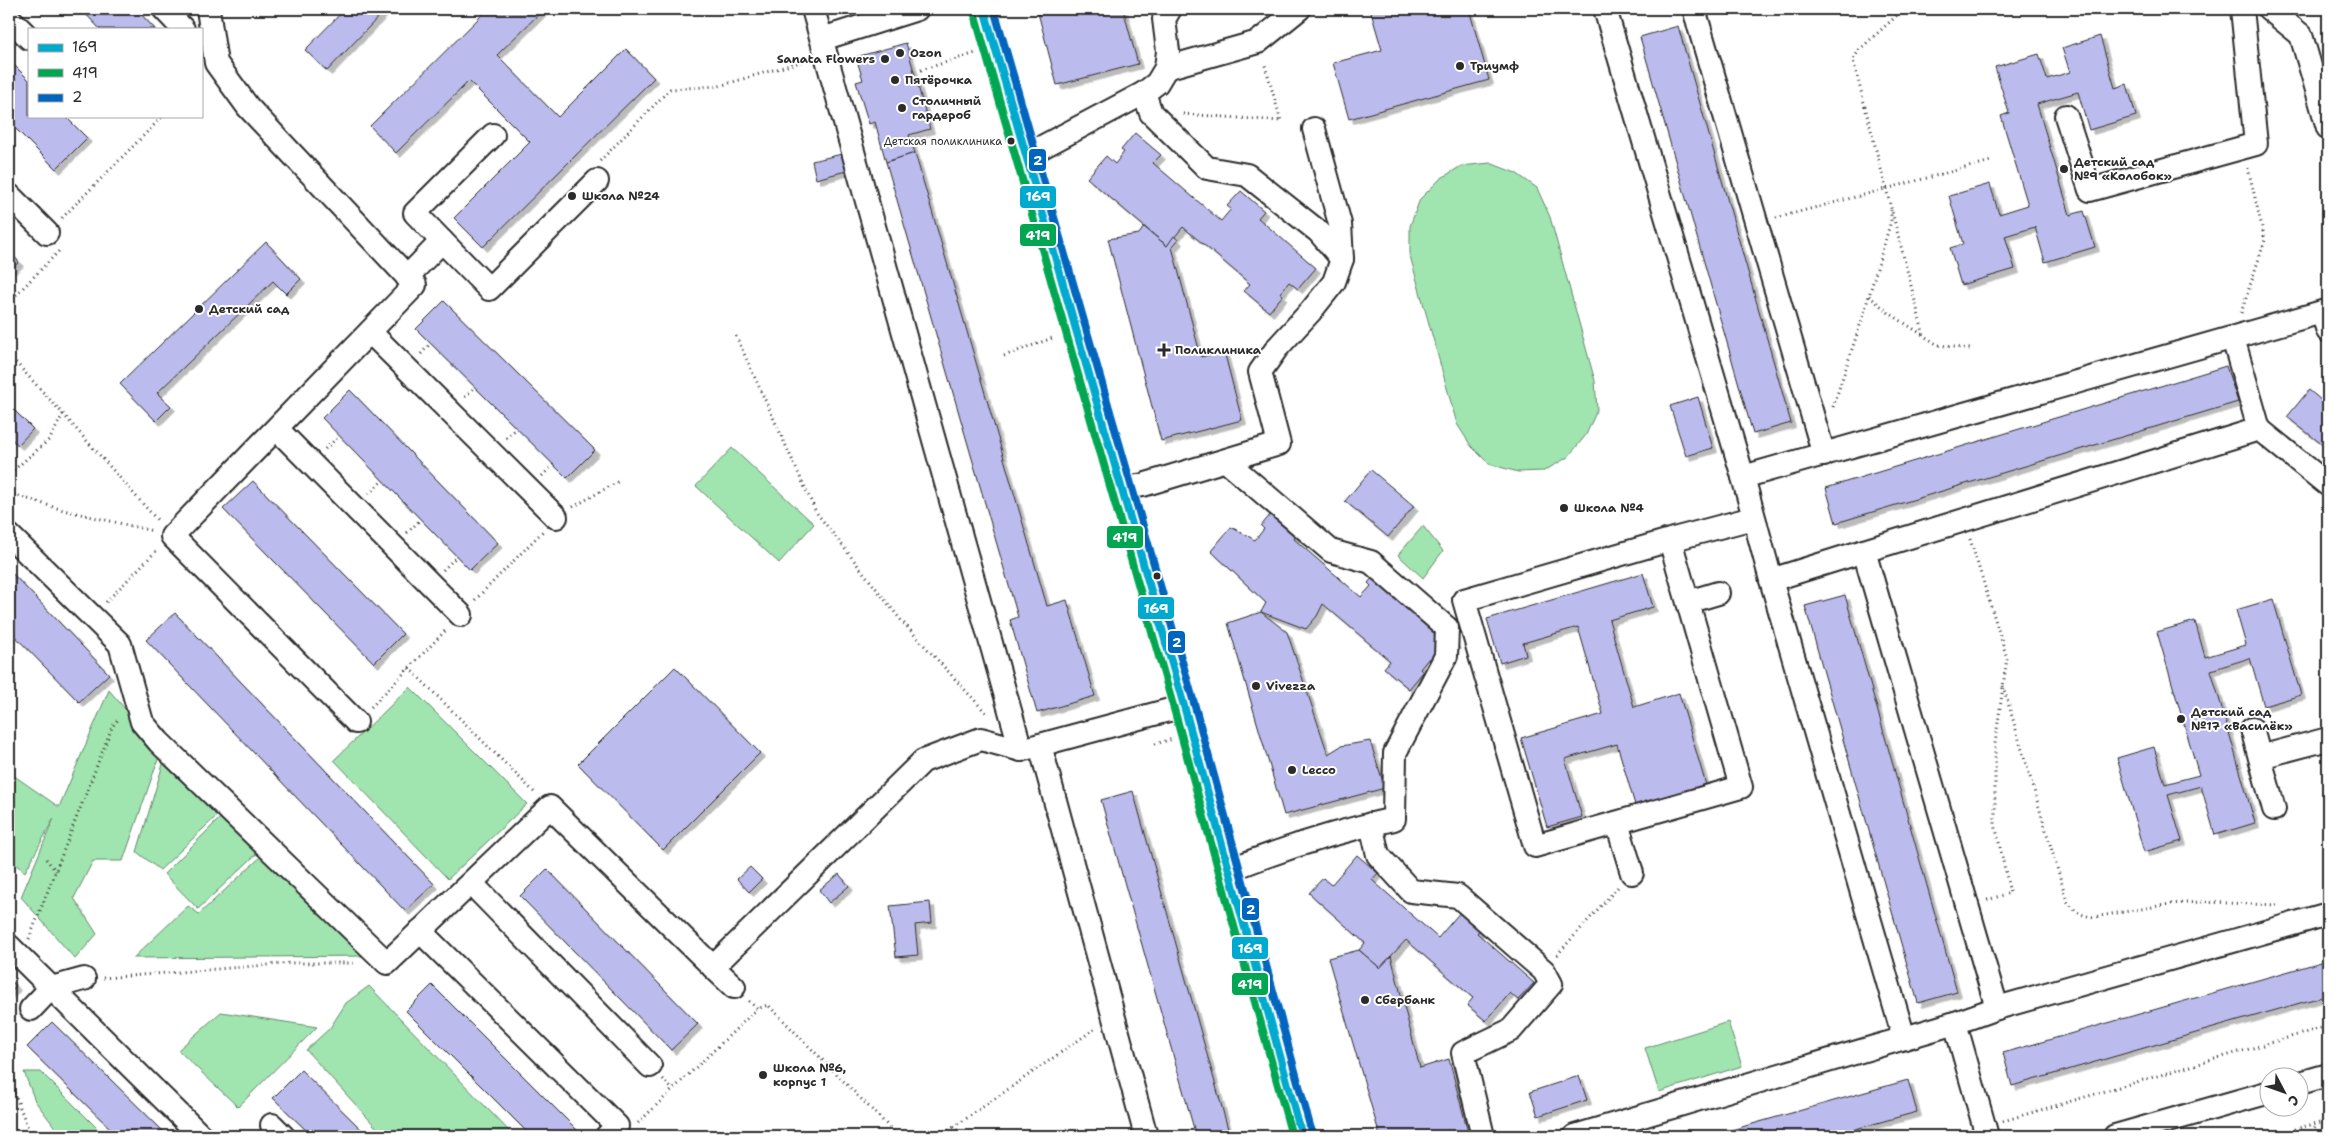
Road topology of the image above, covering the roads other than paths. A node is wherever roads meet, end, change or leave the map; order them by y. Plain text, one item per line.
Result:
1 (164, 9) edge
2 (208, 9) edge
3 (813, 9) edge
4 (917, 9) edge
5 (984, 9) edge
6 (1170, 9) edge
7 (1299, 9) edge
8 (1607, 9) edge
9 (1694, 9) edge
10 (2242, 9) edge
11 (2269, 9) edge
12 (9, 18) edge
13 (182, 28) edge
14 (28, 37) edge
15 (822, 39) junction
16 (208, 55) edge
17 (1166, 68) junction
18 (1147, 103) junction
19 (2066, 116) dead end
20 (2328, 128) edge
21 (1314, 129) dead end
22 (493, 135) dead end
23 (1025, 156) junction
24 (597, 181) dead end
25 (9, 195) edge
26 (47, 233) road end
27 (442, 241) junction
28 (1342, 259) junction
29 (407, 277) junction
30 (2326, 318) edge
31 (370, 332) junction
32 (2233, 338) junction
33 (277, 429) junction
34 (2259, 429) junction
35 (1821, 444) junction
36 (1226, 461) junction
37 (1743, 477) junction
38 (2328, 485) edge
39 (1122, 489) junction
40 (556, 517) road end
41 (1753, 518) junction
42 (9, 535) edge
43 (1670, 540) junction
44 (1864, 551) junction
45 (1771, 580) junction
46 (1718, 593) dead end
47 (1688, 602) junction
48 (460, 615) road end
49 (1184, 706) junction
50 (356, 722) road end
51 (2252, 729) dead end
52 (2328, 739) edge
53 (1031, 747) junction
54 (2260, 757) junction
55 (2274, 809) dead end
56 (1618, 822) junction
57 (1371, 824) junction
58 (1229, 870) junction
59 (1632, 872) road end
60 (471, 883) junction
61 (2328, 914) edge
62 (420, 931) junction
63 (15, 952) edge
64 (714, 967) junction
65 (84, 979) road end
66 (734, 987) road end
67 (51, 988) junction
68 (31, 1008) dead end
69 (1997, 1008) junction
70 (1955, 1023) junction
71 (1904, 1038) junction
72 (650, 1066) dead end
73 (2328, 1075) edge
74 (2310, 1080) edge
75 (2260, 1095) edge
76 (1986, 1131) edge
77 (201, 1136) edge
78 (607, 1136) edge
79 (1146, 1136) edge
80 (1302, 1136) edge
81 (1483, 1136) edge
82 (1575, 1136) edge
83 (2114, 1136) edge

1 - 13 street
2 - 16 street
3 - 15 street
4 - 15 street
5 - 23 street
6 - 17 street
7 - 17 street
8 - 37 street
9 - 35 street
10 - 19 street
11 - 20 street
12 - 14 street
15 - 53 street
16 - 29 street
17 - 18 street
18 - 23 street
18 - 28 street
21 - 28 street
22 - 27 street
23 - 39 street
24 - 27 street
25 - 26 street
27 - 29 street
28 - 36 street
29 - 31 street
30 - 32 street
31 - 33 street
31 - 40 street
32 - 34 street
32 - 35 street
33 - 48 street
33 - 50 street
34 - 38 street
34 - 44 street
35 - 37 street
36 - 39 street
36 - 57 street
37 - 41 street
39 - 49 street
41 - 43 street
41 - 45 street
42 - 62 street
43 - 47 street
43 - 56 street
44 - 45 street
44 - 69 street
45 - 71 street
46 - 47 street
47 - 56 street
49 - 53 street
49 - 58 street
51 - 54 street
52 - 54 street
53 - 64 street
53 - 79 street
54 - 55 street
56 - 59 street
57 - 58 street
57 - 81 street
58 - 80 street
60 - 62 street
60 - 64 street
60 - 72 street
61 - 69 street
62 - 78 street
63 - 67 street
64 - 66 street
65 - 67 street
67 - 68 street
67 - 77 street
69 - 70 street
70 - 71 street
70 - 76 street
71 - 82 street
73 - 74 street
75 - 83 street

